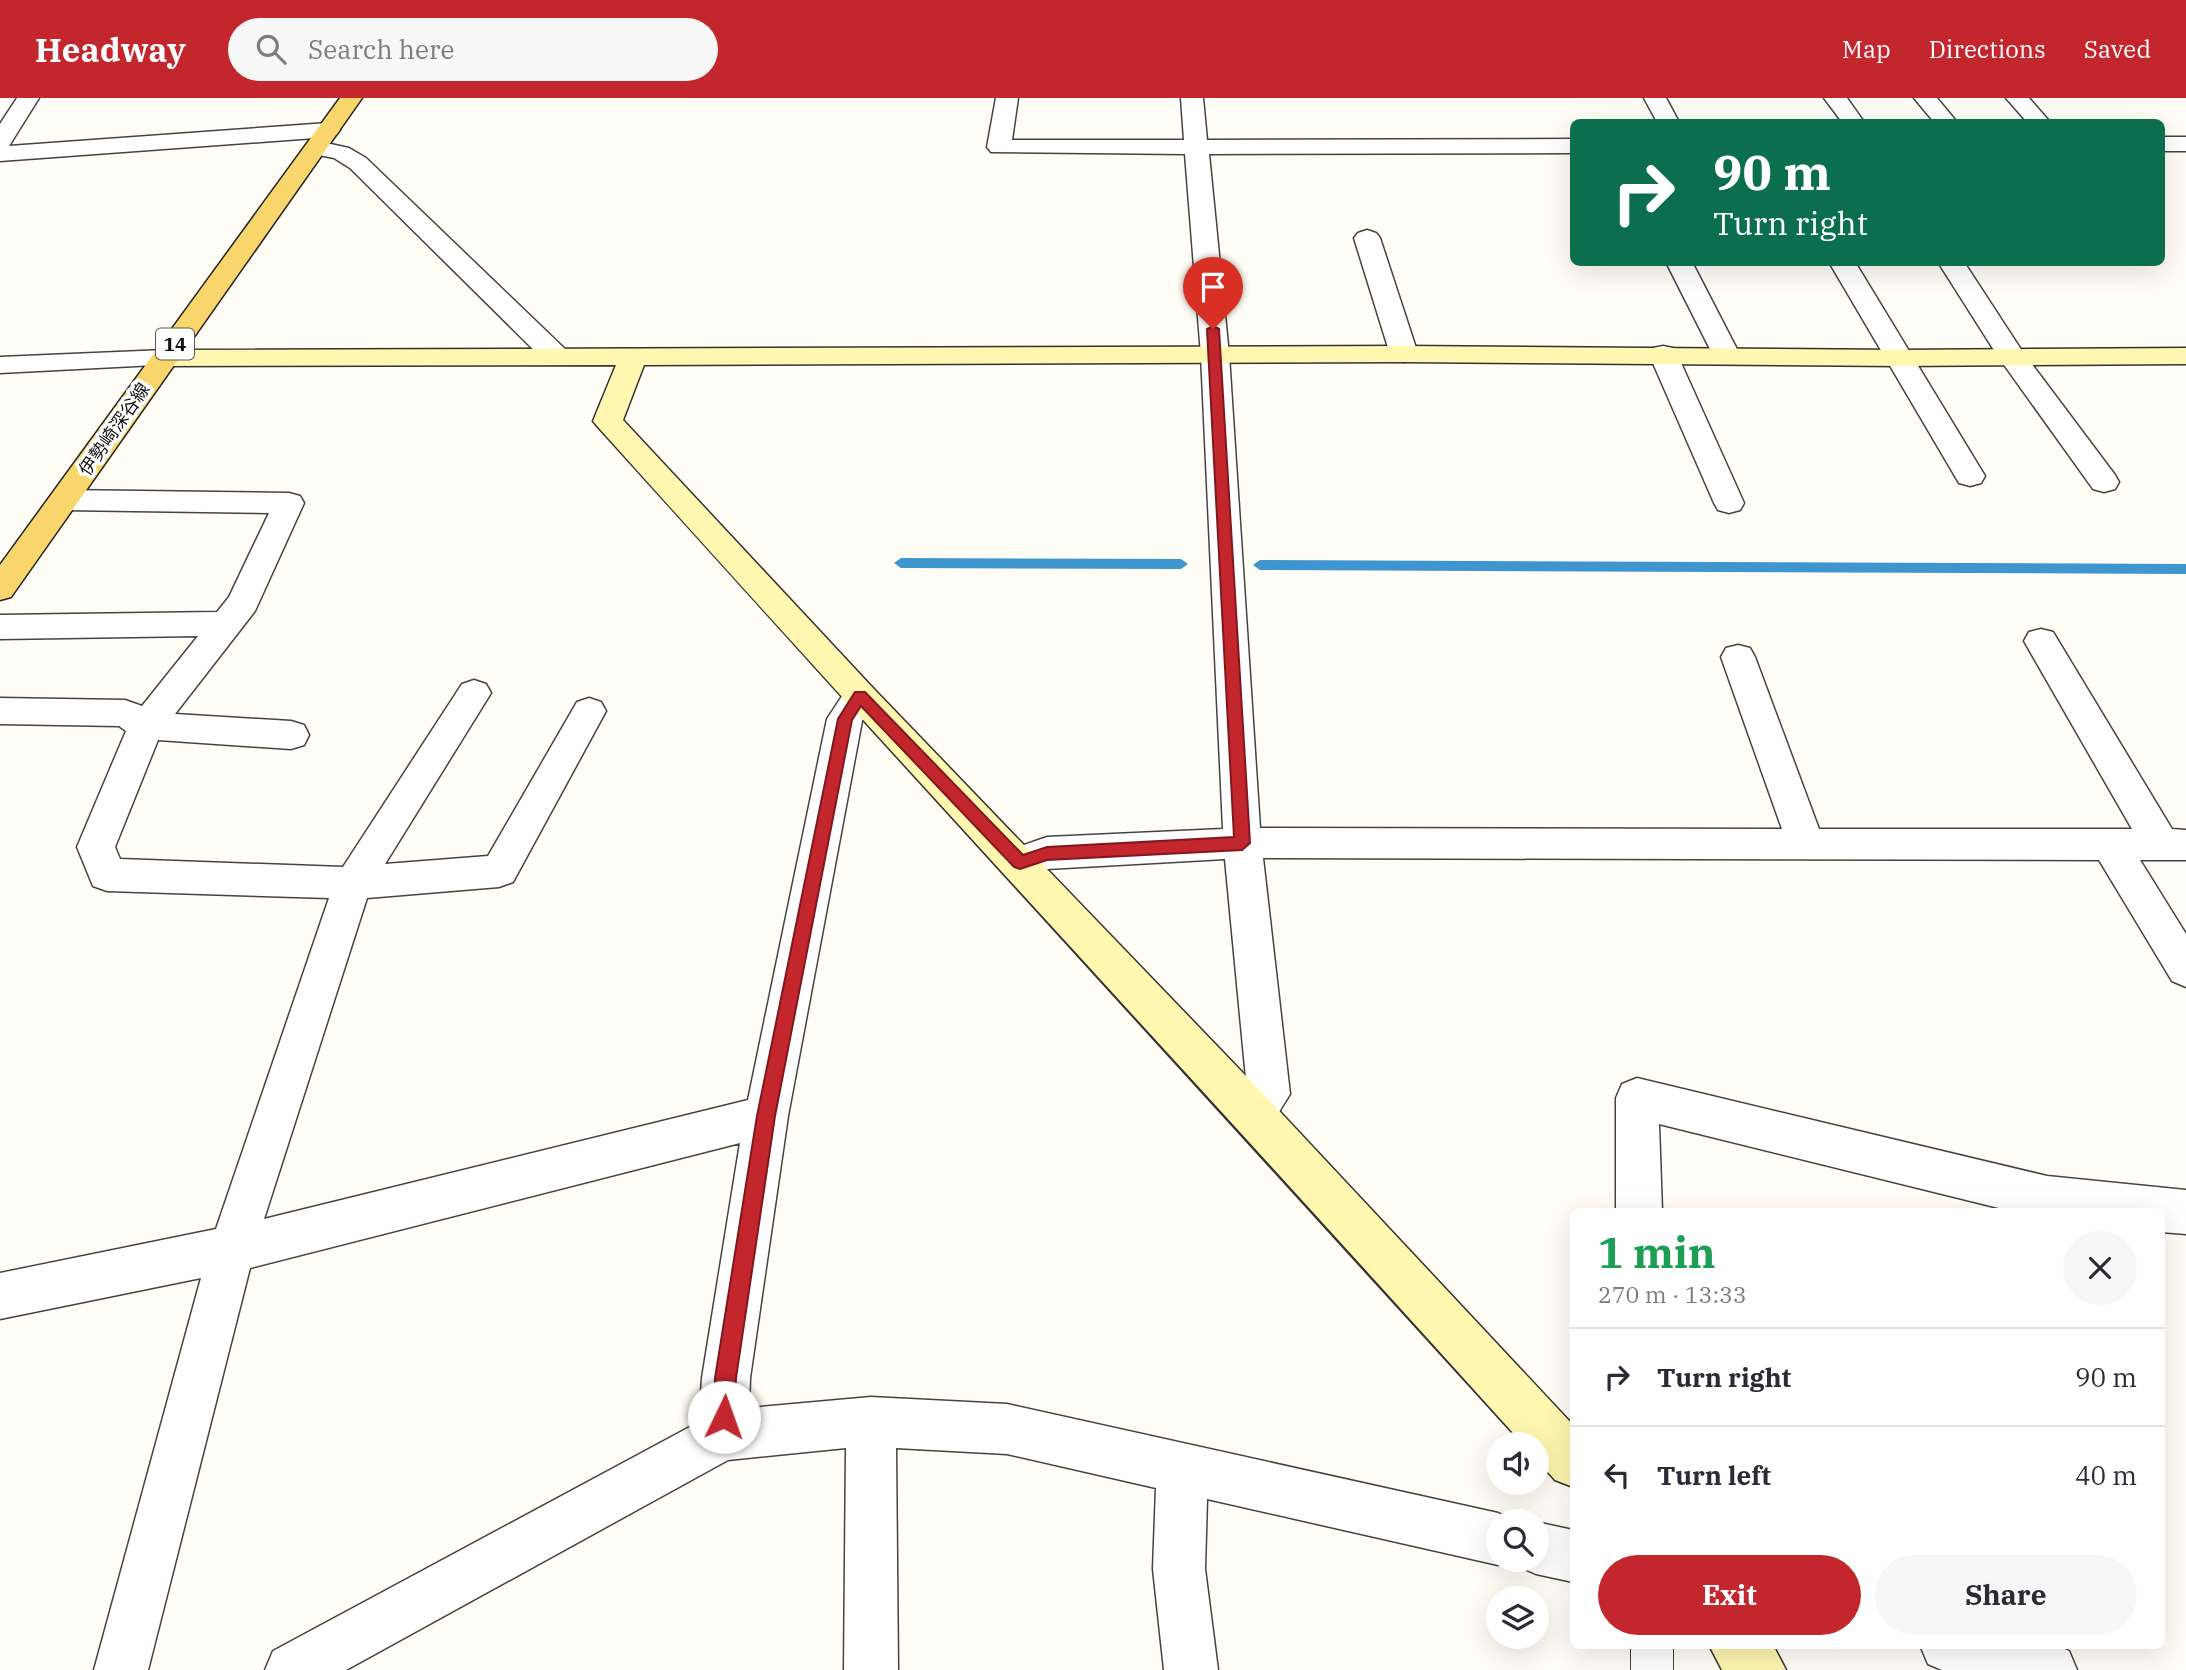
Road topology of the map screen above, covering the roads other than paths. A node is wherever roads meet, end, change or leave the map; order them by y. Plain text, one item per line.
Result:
1 (28, 98) edge
2 (351, 98) edge
3 (1007, 98) edge
4 (1192, 98) edge
5 (1656, 98) edge
6 (1835, 98) edge
7 (1925, 98) edge
8 (2017, 98) edge
9 (1666, 119) edge
10 (1851, 119) edge
11 (1943, 119) edge
12 (2036, 119) edge
13 (322, 139) junction
14 (0, 142) edge
15 (2165, 144) edge
16 (2186, 144) edge
17 (1197, 146) junction
18 (1570, 146) edge
19 (0, 154) edge
20 (1367, 238) dead end
21 (1681, 266) edge
22 (1844, 266) edge
23 (1954, 266) edge
24 (1404, 354) junction
25 (1663, 354) junction
26 (637, 355) junction
27 (1215, 355) junction
28 (1726, 355) junction
29 (2011, 355) junction
30 (556, 356) junction
31 (2186, 356) edge
32 (165, 358) junction
33 (1899, 358) junction
34 (0, 365) edge
35 (1970, 476) dead end
36 (2104, 482) dead end
37 (64, 500) junction
38 (1729, 503) dead end
39 (0, 590) edge
40 (226, 624) junction
41 (0, 627) edge
42 (2041, 640) dead end
43 (1738, 657) dead end
44 (474, 693) dead end
45 (860, 696) junction
46 (0, 711) edge
47 (589, 711) dead end
48 (146, 726) junction
49 (291, 735) dead end
50 (1242, 843) junction
51 (1806, 844) junction
52 (2109, 845) junction
53 (2173, 845) edge
54 (1020, 862) junction
55 (353, 883) junction
56 (2186, 969) edge
57 (1254, 1114) junction
58 (766, 1116) junction
59 (1639, 1208) edge
60 (2146, 1208) edge
61 (2165, 1210) edge
62 (2186, 1212) edge
63 (232, 1248) junction
64 (0, 1296) edge
65 (871, 1422) junction
66 (723, 1436) junction
67 (1570, 1459) edge
68 (1182, 1468) junction
69 (1486, 1536) edge
70 (1549, 1551) edge
71 (1570, 1555) edge
72 (1652, 1649) edge
73 (1740, 1649) edge
74 (1963, 1649) edge
75 (121, 1670) edge
76 (292, 1670) edge
77 (870, 1670) edge
78 (1191, 1670) edge
79 (1652, 1670) edge
80 (1759, 1670) edge
81 (2050, 1670) edge

1 - 14 street
2 - 13 main road, 伊勢崎深谷線 / 14
3 - 17 street
4 - 17 street
5 - 9 street
6 - 10 street
7 - 11 street
8 - 12 street
13 - 19 street
13 - 30 street
13 - 32 main road, 伊勢崎深谷線 / 14
15 - 16 street
17 - 18 street
17 - 27 street
20 - 24 street
21 - 28 street
22 - 33 street
23 - 29 street
24 - 25 street
24 - 27 street
25 - 28 street
25 - 38 street
26 - 27 street
26 - 30 street
26 - 45 street
27 - 50 street
28 - 33 street
29 - 31 street
29 - 33 street
29 - 36 street
30 - 32 street
32 - 34 street
32 - 37 main road, 伊勢崎深谷線 / 14
33 - 35 street
37 - 39 main road, 伊勢崎深谷線 / 14
37 - 40 street
40 - 41 street
40 - 48 street
42 - 53 street
43 - 51 street
44 - 55 street
45 - 54 street
45 - 58 street
46 - 48 street
47 - 55 street
48 - 49 street
48 - 55 street
50 - 51 street
50 - 54 street
50 - 57 street
51 - 52 street
52 - 53 street
52 - 56 street
54 - 57 street
55 - 63 street
57 - 67 street
58 - 63 street
58 - 66 street
59 - 60 street
61 - 62 street
63 - 64 street
63 - 75 street
65 - 66 street
65 - 68 street
65 - 77 street
66 - 76 street
68 - 69 street
68 - 78 street
70 - 71 street
72 - 79 lane
73 - 80 street
74 - 81 street

